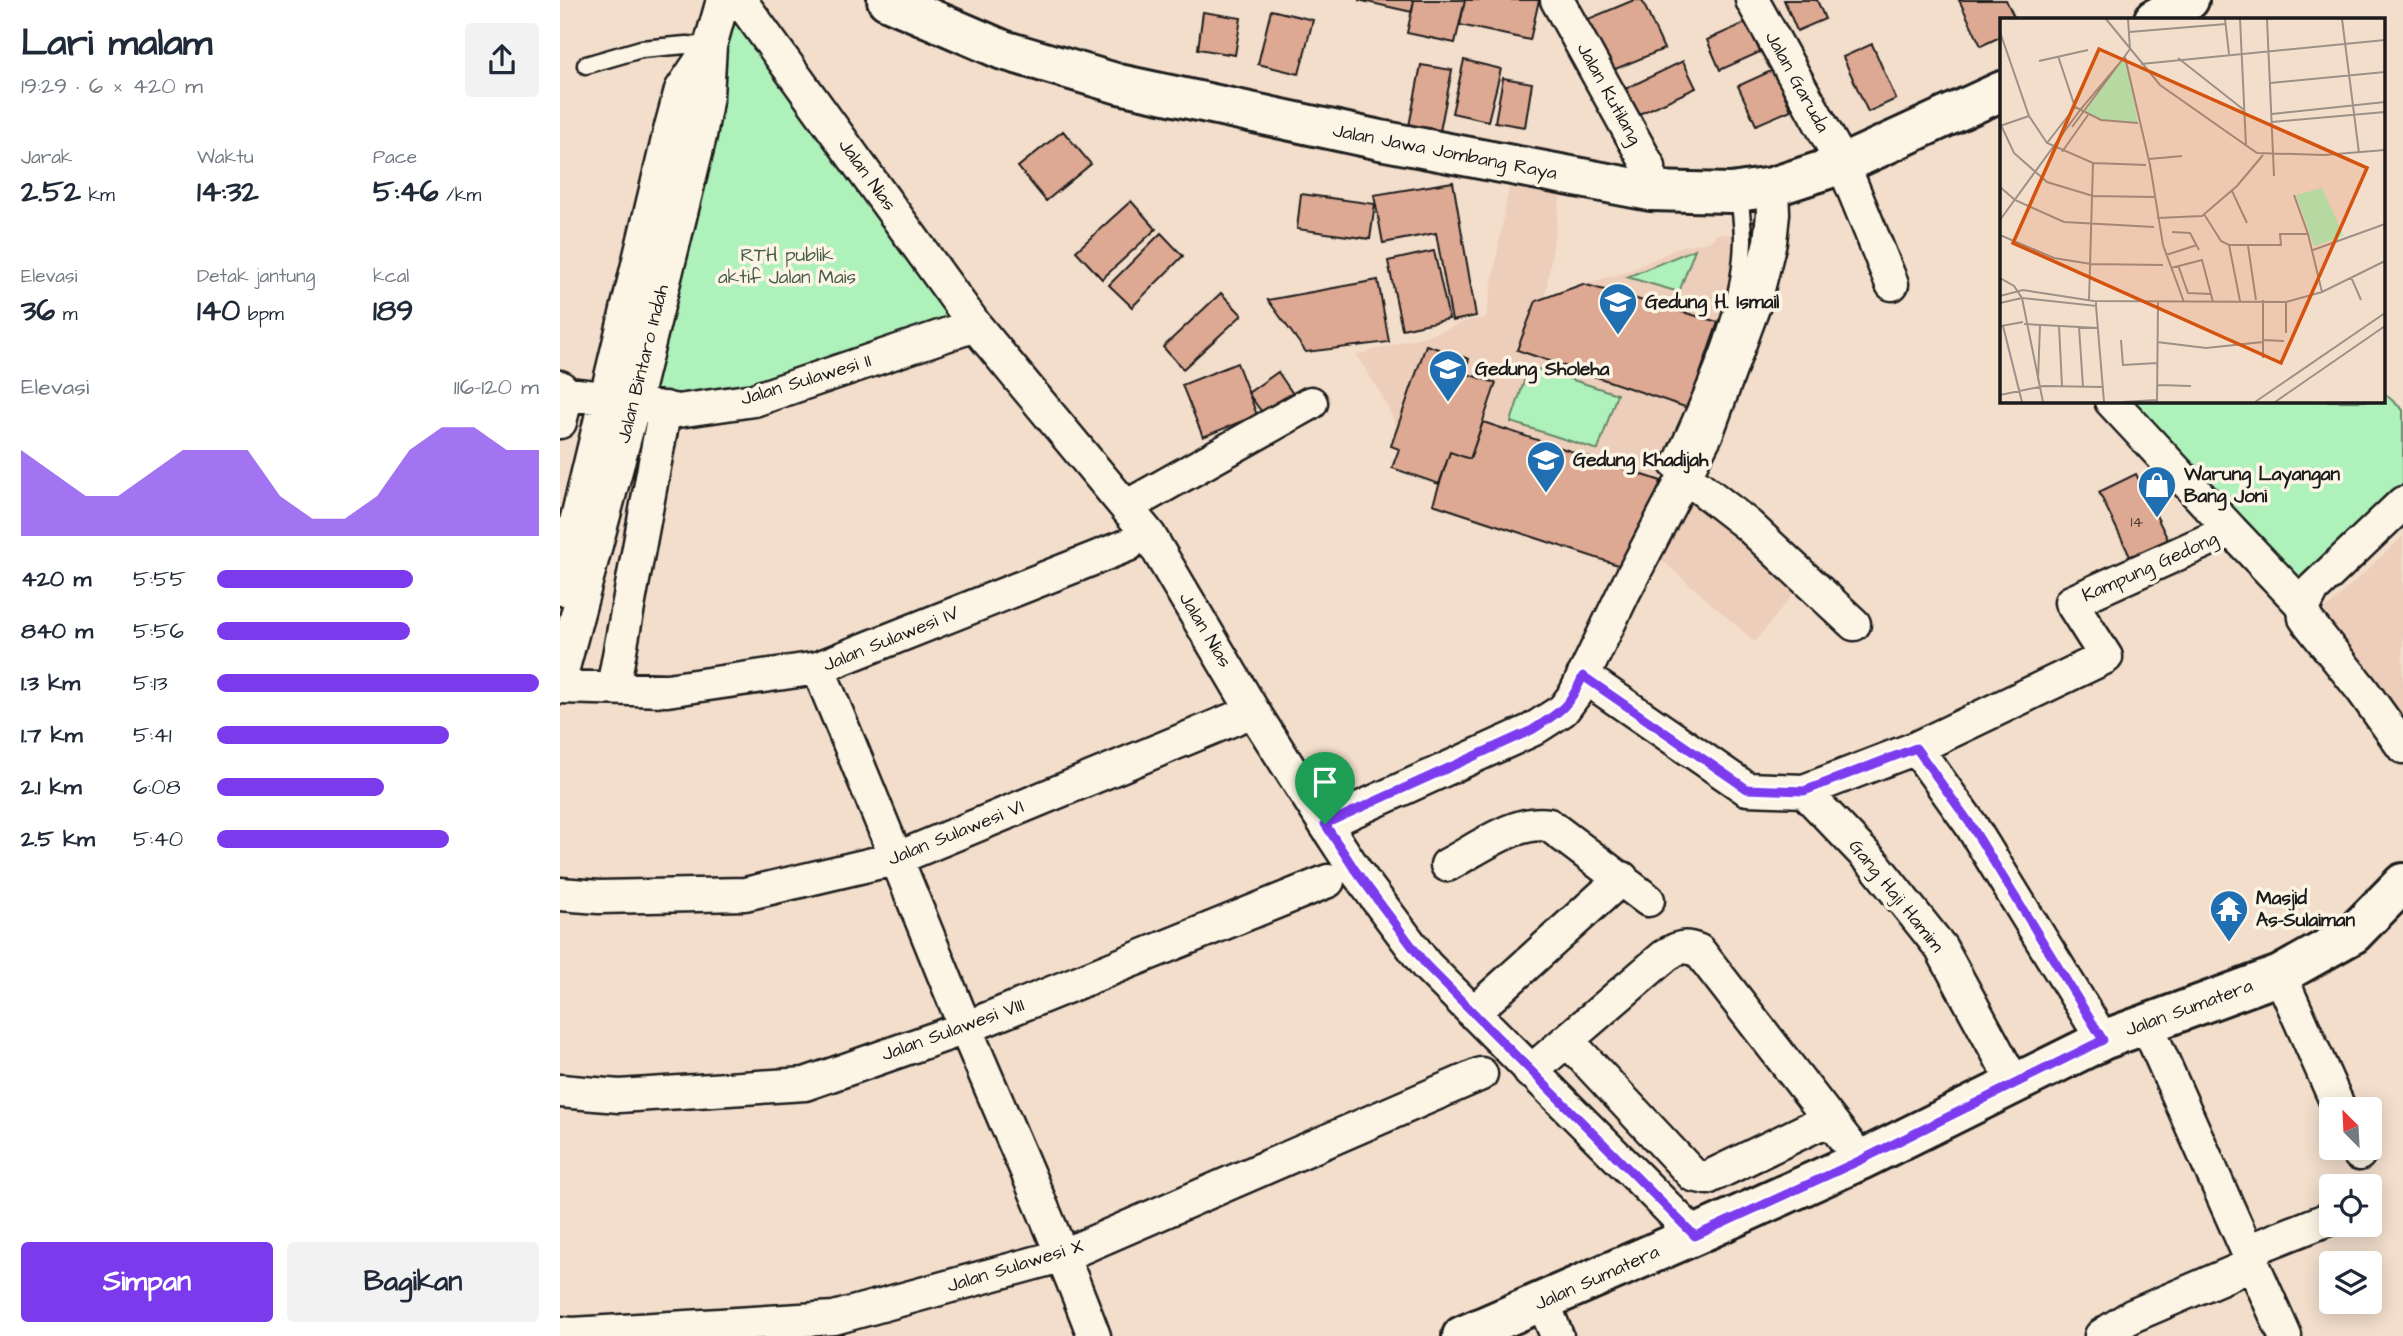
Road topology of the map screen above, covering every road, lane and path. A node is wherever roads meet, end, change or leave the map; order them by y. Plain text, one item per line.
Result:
1 (723, 0) edge
2 (740, 0) edge
3 (887, 0) edge
4 (1557, 0) edge
5 (1752, 0) edge
6 (2189, 0) edge
7 (2156, 18) edge
8 (710, 46) junction
9 (586, 65) dead end
10 (2000, 92) edge
11 (1843, 164) junction
12 (1756, 189) junction
13 (1650, 191) junction
14 (1892, 284) dead end
15 (975, 325) junction
16 (562, 401) edge
17 (619, 401) junction
18 (2112, 402) edge
19 (1311, 403) dead end
20 (665, 408) junction
21 (1685, 476) junction
22 (2403, 503) edge
23 (1126, 507) junction
24 (2231, 530) junction
25 (1128, 545) dead end
26 (560, 589) edge
27 (2304, 607) junction
28 (1854, 624) dead end
29 (818, 668) junction
30 (1583, 676) junction
31 (560, 679) edge
32 (560, 687) edge
33 (613, 688) junction
34 (1253, 711) junction
35 (2403, 747) edge
36 (1916, 748) junction
37 (1804, 791) junction
38 (1325, 824) junction
39 (898, 859) junction
40 (1447, 865) dead end
41 (1622, 878) junction
42 (1328, 881) dead end
43 (2403, 883) edge
44 (560, 894) edge
45 (1648, 900) dead end
46 (2280, 975) junction
47 (1472, 1013) junction
48 (2146, 1023) junction
49 (965, 1028) junction
50 (1567, 1040) junction
51 (2103, 1040) junction
52 (1530, 1072) junction
53 (1481, 1074) dead end
54 (2014, 1083) junction
55 (560, 1091) edge
56 (2334, 1097) edge
57 (1829, 1119) junction
58 (1861, 1160) junction
59 (2319, 1223) edge
60 (1695, 1236) junction
61 (1064, 1255) junction
62 (2250, 1258) junction
63 (1550, 1319) edge
64 (560, 1333) edge
65 (1094, 1336) edge
66 (1462, 1336) edge
67 (2101, 1336) edge
68 (2285, 1336) edge

1 - 8 street, Jalan Bintaro Indah
2 - 15 street, Jalan Nias
3 - 13 main road, Jalan Jawa Jombang Raya
4 - 13 street, Jalan Kutilang
5 - 11 street, Jalan Garuda
6 - 7 main road
8 - 9 lane
8 - 17 street, Jalan Bintaro Indah
10 - 11 main road, Jalan Jawa Jombang Raya
11 - 12 main road, Jalan Jawa Jombang Raya
11 - 14 street, Jalan Garuda
12 - 13 main road, Jalan Jawa Jombang Raya
12 - 21 street
15 - 20 street, Jalan Sulawesi II
15 - 23 street, Jalan Nias
16 - 17 street, Jalan Sulawesi II
17 - 20 street, Jalan Sulawesi II
17 - 26 street, Jalan Bintaro Indah
17 - 31 street, Jalan Bintaro Indah
18 - 24 street
19 - 23 street
20 - 33 street
21 - 28 street
21 - 30 street
22 - 27 street
23 - 34 street, Jalan Nias
24 - 27 street, Kampung Gedong
24 - 36 street, Kampung Gedong
25 - 29 street, Jalan Sulawesi IV
27 - 35 street, Kampung Gedong
29 - 33 street, Jalan Sulawesi IV
29 - 39 street
30 - 37 street, Kampung Gedong
30 - 38 street
32 - 33 street, Jalan Sulawesi IV
34 - 38 street, Jalan Nias
34 - 39 street, Jalan Sulawesi VI
36 - 37 street, Kampung Gedong
36 - 51 street
37 - 54 street, Gang Haji Hamim
38 - 47 street, Jalan Nias
39 - 44 street, Jalan Sulawesi VI
39 - 49 street
40 - 41 street
41 - 45 street
41 - 47 street
42 - 49 street, Jalan Sulawesi VIII
43 - 46 main road, Jalan Sumatera
46 - 48 main road, Jalan Sumatera
46 - 56 street
47 - 52 street, Jalan Nias
48 - 51 main road, Jalan Sumatera
48 - 62 street
49 - 55 street, Jalan Sulawesi VIII
49 - 61 street
50 - 52 street
50 - 57 street
50 - 57 street
51 - 54 main road, Jalan Sumatera
52 - 60 street, Jalan Nias
53 - 61 street, Jalan Sulawesi X
54 - 58 main road, Jalan Sumatera
57 - 58 street
58 - 60 main road, Jalan Sumatera
59 - 62 street
60 - 63 main road, Jalan Sumatera
61 - 64 street, Jalan Sulawesi X
61 - 65 street
62 - 67 street
62 - 68 street
63 - 66 main road, Jalan Sumatera

